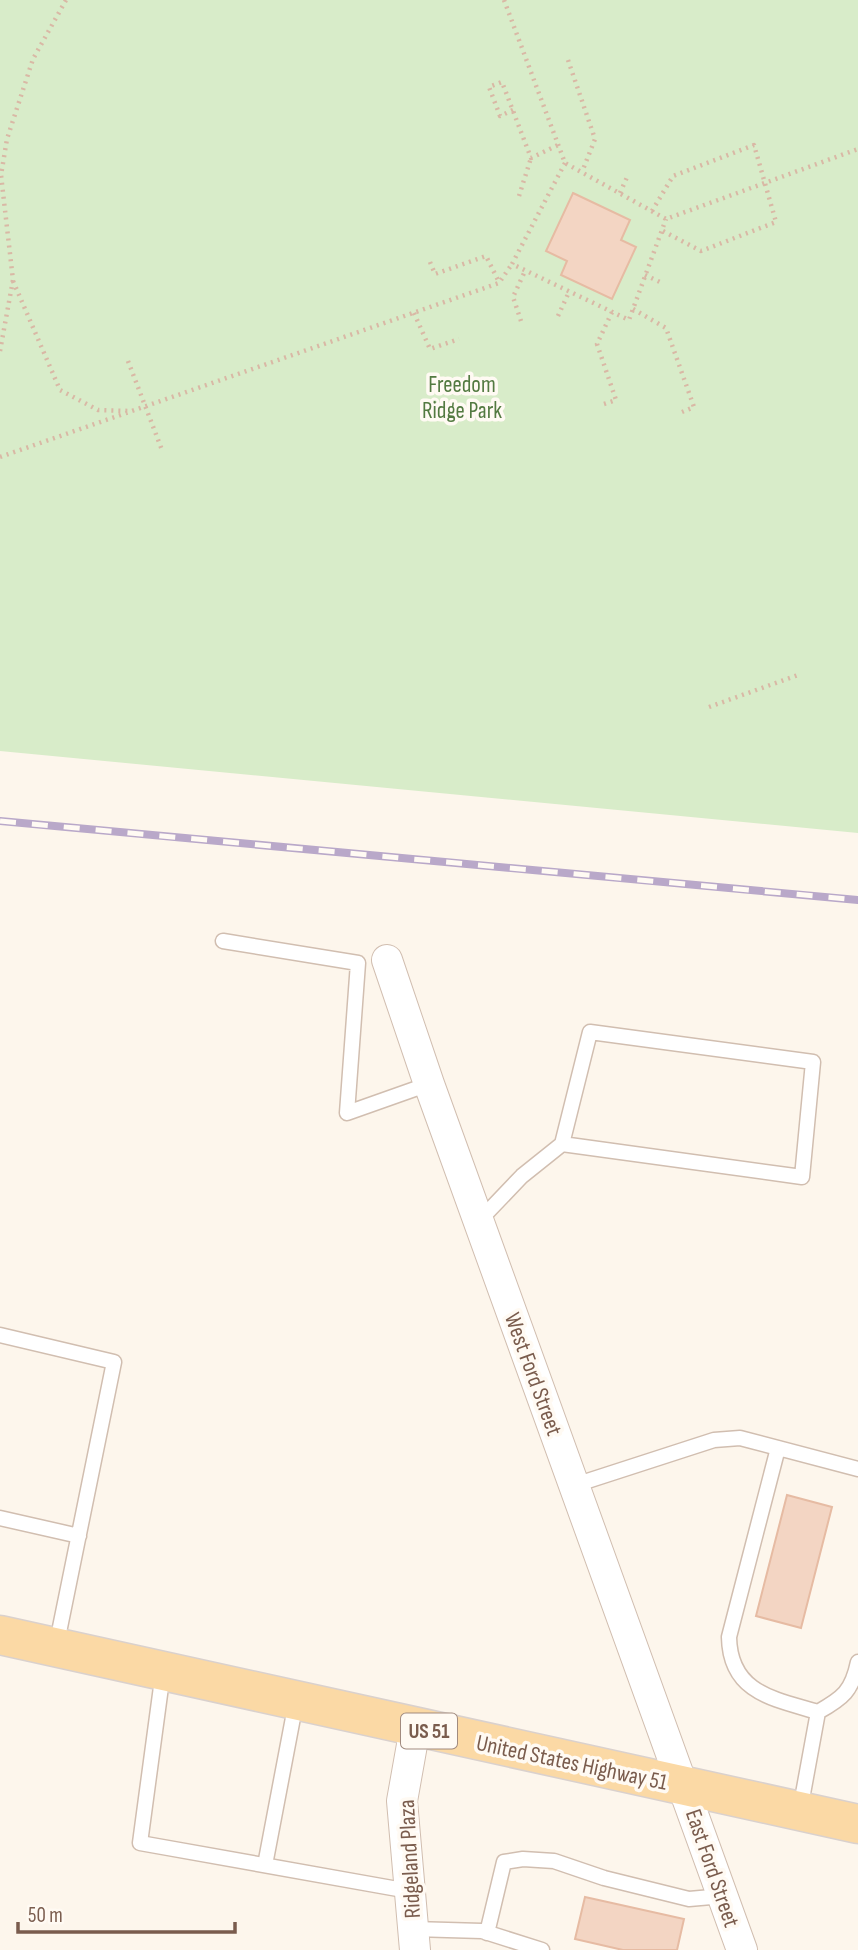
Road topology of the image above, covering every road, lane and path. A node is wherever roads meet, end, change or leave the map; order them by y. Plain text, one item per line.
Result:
1 (66, 0) edge
2 (504, 0) edge
3 (568, 60) dead end
4 (513, 110) junction
5 (558, 145) junction
6 (858, 149) edge
7 (531, 158) junction
8 (565, 163) junction
9 (582, 172) junction
10 (628, 175) dead end
11 (764, 183) junction
12 (620, 193) junction
13 (519, 196) dead end
14 (652, 211) junction
15 (666, 219) junction
16 (661, 230) junction
17 (430, 262) dead end
18 (512, 264) junction
19 (525, 271) junction
20 (645, 275) junction
21 (13, 280) junction
22 (499, 283) junction
23 (662, 283) dead end
24 (569, 292) junction
25 (633, 309) junction
26 (612, 312) junction
27 (414, 313) junction
28 (558, 316) dead end
29 (521, 321) dead end
30 (459, 339) dead end
31 (0, 351) edge
32 (128, 362) dead end
33 (604, 404) dead end
34 (146, 407) junction
35 (136, 411) junction
36 (682, 412) dead end
37 (162, 450) dead end
38 (0, 457) edge
39 (798, 675) dead end
40 (709, 707) dead end
41 (223, 941) dead end
42 (372, 962) junction
43 (429, 1084) junction
44 (562, 1144) junction
45 (479, 1221) junction
46 (0, 1335) edge
47 (778, 1448) junction
48 (858, 1469) edge
49 (575, 1485) junction
50 (0, 1518) edge
51 (79, 1536) junction
52 (0, 1635) edge
53 (56, 1648) junction
54 (858, 1662) edge
55 (163, 1672) junction
56 (296, 1701) junction
57 (818, 1712) junction
58 (415, 1728) junction
59 (684, 1786) junction
60 (799, 1812) junction
61 (858, 1825) edge
62 (265, 1865) junction
63 (409, 1891) junction
64 (723, 1896) junction
65 (487, 1933) junction
66 (414, 1939) edge
67 (542, 1950) edge
68 (742, 1950) edge

1 - 21 path
2 - 5 path
3 - 9 path
4 - 4 path
4 - 7 path
5 - 7 path
5 - 8 path
6 - 11 path
7 - 13 path
8 - 9 path
8 - 18 path
9 - 12 path
10 - 12 path
11 - 14 path
11 - 15 path
11 - 16 path
12 - 14 path
14 - 15 path
15 - 16 path
16 - 20 path
17 - 22 path
18 - 19 path
18 - 22 path
19 - 24 path
19 - 29 path
20 - 23 path
20 - 25 path
21 - 31 path
21 - 35 path
22 - 27 path
24 - 26 path
24 - 28 path
25 - 26 path
25 - 36 path
26 - 33 path
27 - 30 path
27 - 34 path
32 - 34 path
34 - 35 path
34 - 37 path
35 - 38 path
39 - 40 path
41 - 42 lane
42 - 43 street, West Ford Street
42 - 43 lane
43 - 45 street, West Ford Street
44 - 44 lane
44 - 45 lane
45 - 49 street, West Ford Street
46 - 51 lane
47 - 48 lane
47 - 49 lane
47 - 57 lane
49 - 59 street, West Ford Street
50 - 51 lane
51 - 53 lane
52 - 53 main road, United States Highway 51 / US 51
53 - 55 main road, United States Highway 51 / US 51
54 - 57 lane
55 - 56 main road, United States Highway 51 / US 51
55 - 62 lane
56 - 58 main road, United States Highway 51 / US 51
56 - 62 lane
57 - 60 lane
58 - 59 main road, United States Highway 51 / US 51
58 - 63 street, Ridgeland Plaza
59 - 60 main road, United States Highway 51 / US 51
59 - 64 street, East Ford Street
60 - 61 main road, United States Highway 51 / US 51
62 - 63 lane
63 - 66 street, Ridgeland Plaza
64 - 65 lane
64 - 68 street, East Ford Street
65 - 66 lane
65 - 67 lane

